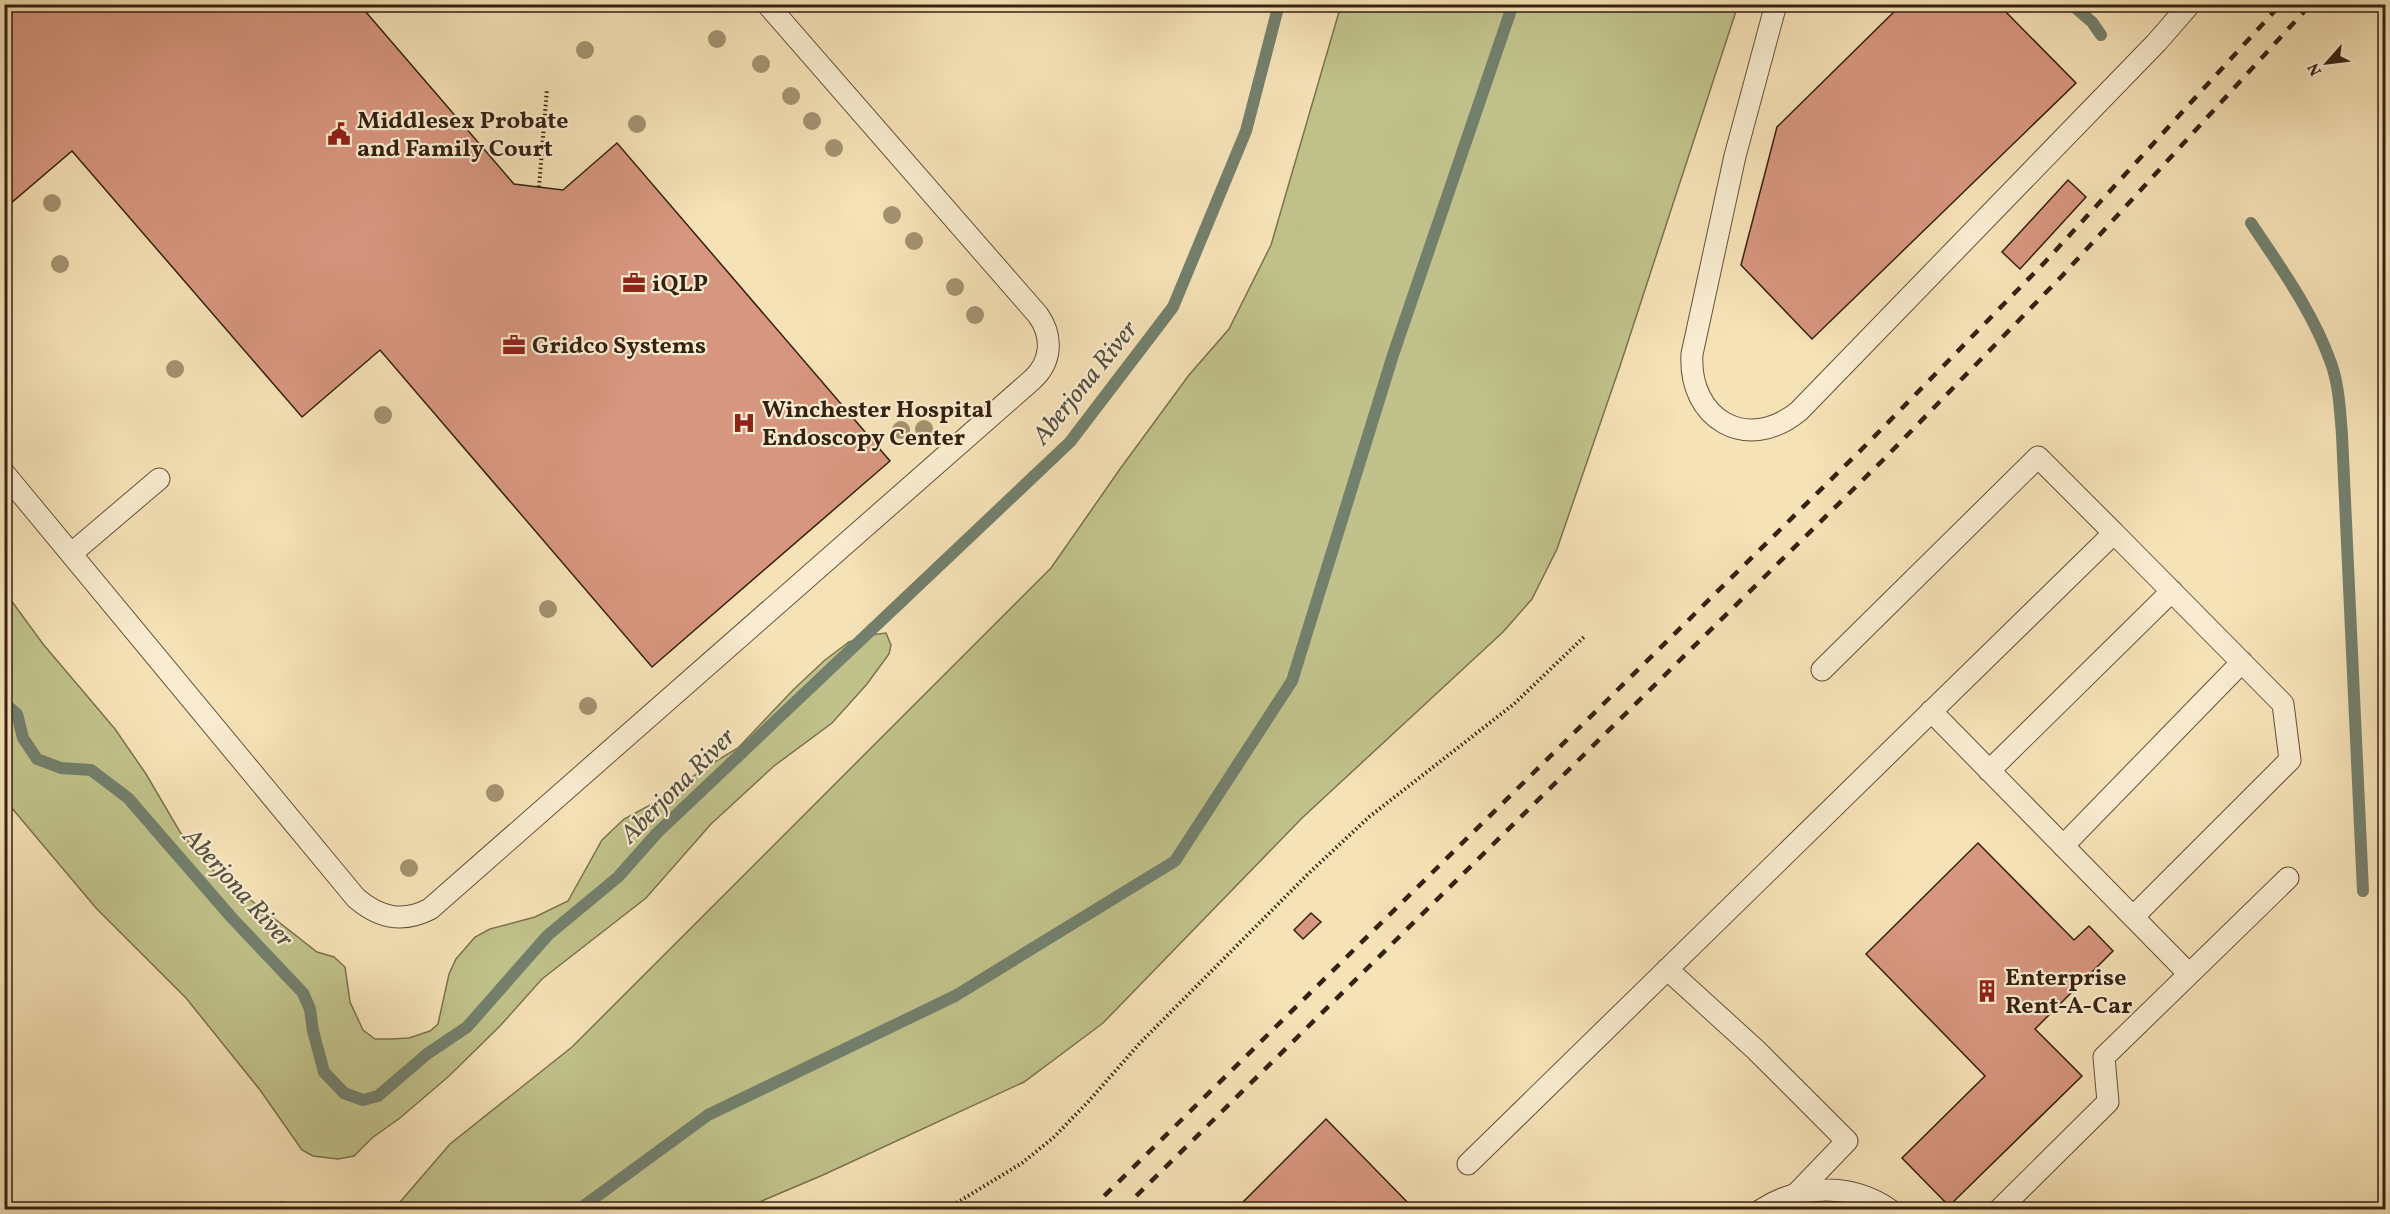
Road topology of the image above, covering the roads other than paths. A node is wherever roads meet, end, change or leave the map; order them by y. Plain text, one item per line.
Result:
1 (768, 4) edge
2 (1776, 4) edge
3 (2190, 4) edge
4 (4, 473) edge
5 (159, 479) dead end
6 (2114, 532) junction
7 (72, 554) junction
8 (2172, 591) junction
9 (2242, 662) junction
10 (1822, 670) dead end
11 (1931, 711) junction
12 (1989, 771) junction
13 (2063, 846) junction
14 (2288, 878) dead end
15 (2133, 917) junction
16 (1667, 969) junction
17 (2189, 974) junction
18 (1468, 1164) dead end
19 (1797, 1193) junction
20 (1761, 1209) edge
21 (1890, 1209) edge
22 (1999, 1209) edge

1 - 7 lane
2 - 3 lane
4 - 7 lane
5 - 7 lane
6 - 8 lane
6 - 10 lane
6 - 11 lane
8 - 9 lane
8 - 12 lane
9 - 13 lane
9 - 15 lane
11 - 12 lane
11 - 16 lane
12 - 13 lane
13 - 15 lane
14 - 17 lane
15 - 17 lane
16 - 18 lane
16 - 19 lane
17 - 22 lane
19 - 20 lane
19 - 21 lane

